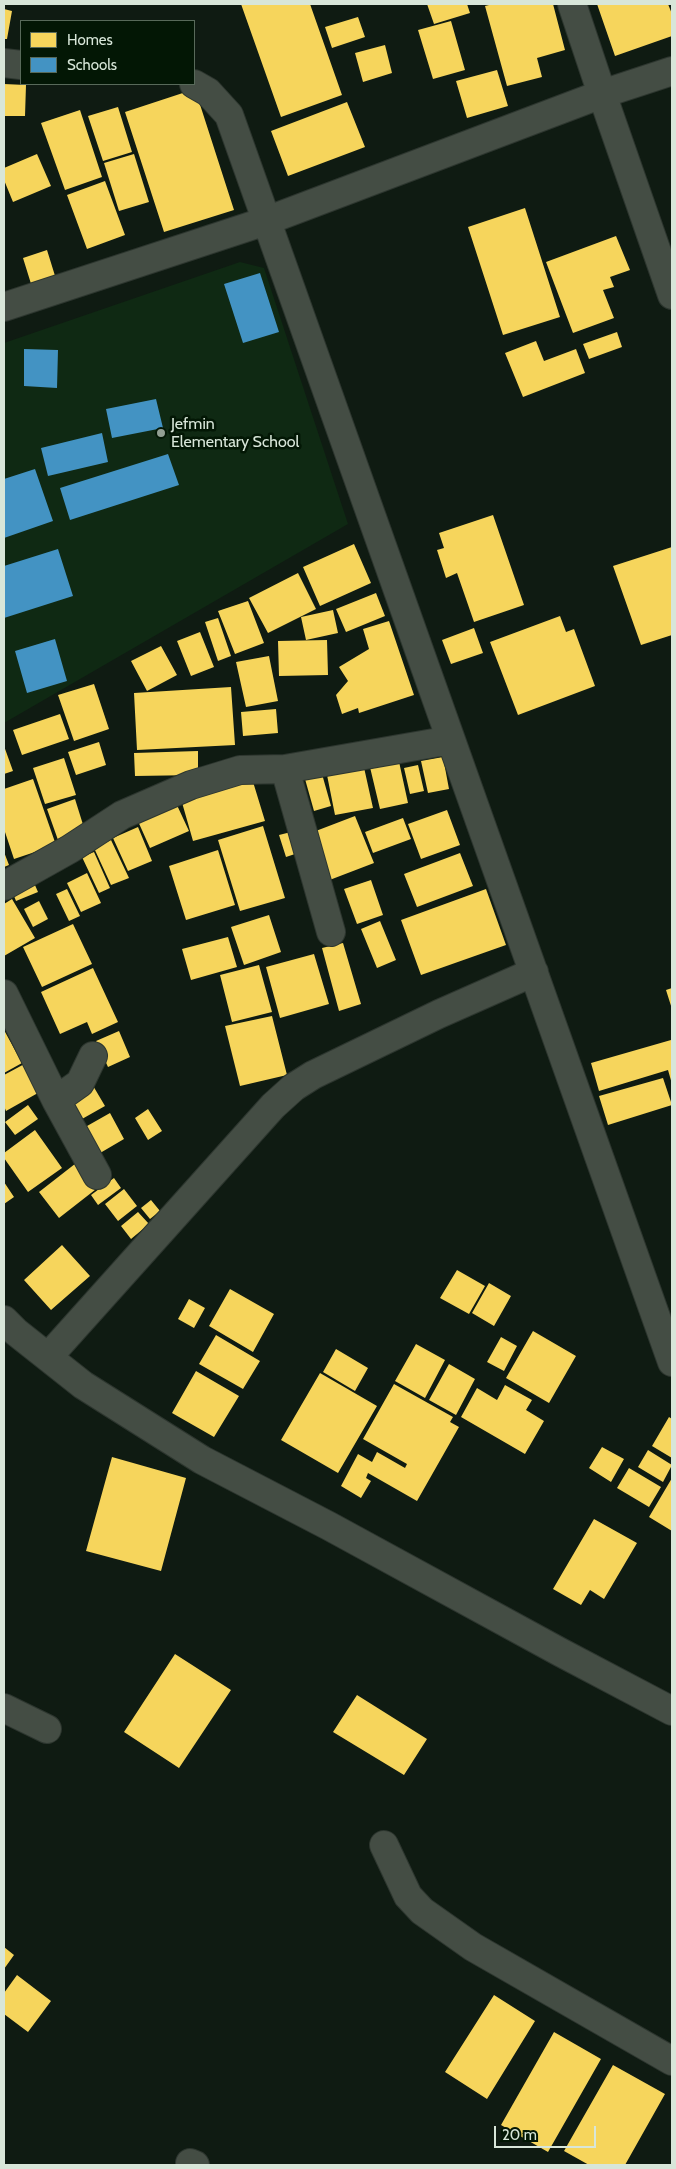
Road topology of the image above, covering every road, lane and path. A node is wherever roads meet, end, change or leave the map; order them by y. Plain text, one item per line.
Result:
1 (572, 4) edge
2 (4, 63) edge
3 (20, 65) edge
4 (672, 71) edge
5 (195, 85) edge
6 (602, 94) junction
7 (266, 222) junction
8 (672, 295) edge
9 (4, 307) edge
10 (451, 740) junction
11 (285, 769) junction
12 (4, 886) edge
13 (331, 932) dead end
14 (534, 972) junction
15 (4, 994) edge
16 (93, 1056) dead end
17 (56, 1100) junction
18 (97, 1175) dead end
19 (4, 1320) edge
20 (48, 1357) junction
21 (672, 1362) edge
22 (4, 1708) edge
23 (672, 1711) edge
24 (46, 1730) dead end
25 (384, 1845) dead end
26 (672, 2061) edge

1 - 6 street
2 - 3 street
4 - 6 street
5 - 7 street
6 - 7 street
6 - 8 street
7 - 9 street
7 - 10 street
10 - 11 street
10 - 14 street
11 - 12 street
11 - 13 street
14 - 20 street
14 - 21 street
15 - 17 street
16 - 17 street
17 - 18 street
19 - 20 street
20 - 23 street
22 - 24 street
25 - 26 street

